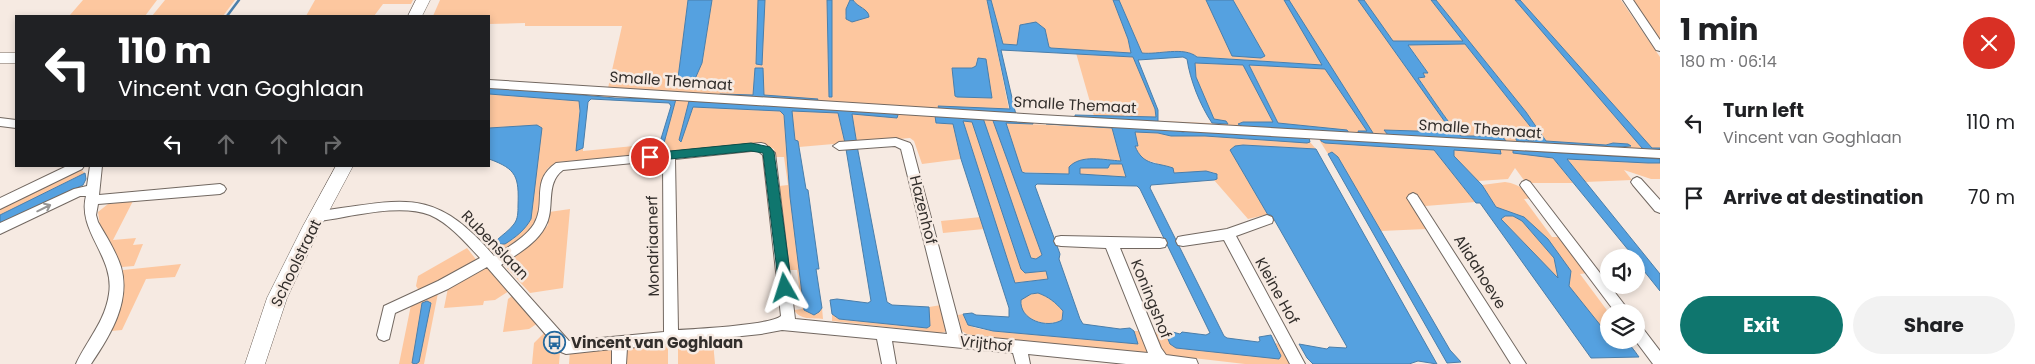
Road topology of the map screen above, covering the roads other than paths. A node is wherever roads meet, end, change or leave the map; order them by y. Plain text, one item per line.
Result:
1 (423, 0) edge
2 (1628, 0) edge
3 (416, 15) edge
4 (1660, 48) edge
5 (0, 58) edge
6 (15, 58) edge
7 (490, 84) edge
8 (0, 122) edge
9 (15, 124) edge
10 (839, 146) dead end
11 (1660, 154) edge
12 (669, 155) junction
13 (76, 167) edge
14 (96, 167) edge
15 (344, 167) edge
16 (1637, 182) dead end
17 (1526, 185) dead end
18 (220, 189) dead end
19 (92, 195) junction
20 (1414, 198) dead end
21 (0, 204) edge
22 (1660, 208) edge
23 (319, 216) junction
24 (1267, 220) dead end
25 (0, 229) edge
26 (1228, 234) junction
27 (1061, 241) dead end
28 (1183, 241) dead end
29 (1111, 243) junction
30 (1160, 243) dead end
31 (490, 262) junction
32 (1617, 304) edge
33 (782, 324) junction
34 (883, 334) junction
35 (384, 336) dead end
36 (671, 336) junction
37 (956, 341) junction
38 (620, 342) junction
39 (1645, 342) edge
40 (1019, 348) junction
41 (1163, 362) edge
42 (1660, 362) edge
43 (83, 364) edge
44 (255, 364) edge
45 (619, 364) edge
46 (889, 364) edge
47 (1024, 364) edge
48 (1190, 364) edge
49 (1298, 364) edge
50 (1519, 364) edge

1 - 3 street
2 - 4 street
5 - 6 street
7 - 11 street, Smalle Themaat
8 - 9 street
10 - 37 street, Hazenhof
12 - 31 street
12 - 33 street
12 - 36 street, Mondriaanerf
13 - 21 street
14 - 19 street
15 - 23 street, Schoolstraat
16 - 22 street
17 - 32 street
18 - 19 street
25 -> 19 street
19 - 43 street
20 - 50 street, Alidahoeve
23 - 31 street, Rubenslaan
23 - 44 street, Schoolstraat
24 - 26 street
26 - 28 street
26 - 49 street, Kleine Hof
27 - 29 street, Koningshof
29 - 30 street, Koningshof
29 - 41 street, Koningshof
31 - 35 street
31 - 38 street, Rubenslaan
33 - 34 street, Vrijthof
33 - 36 street
34 - 37 street, Vrijthof
34 - 46 street
36 - 38 street
37 - 40 street, Vrijthof
38 - 45 street
39 - 42 street
40 - 41 street, Vrijthof
40 - 47 street
41 - 48 street, Vrijthof

